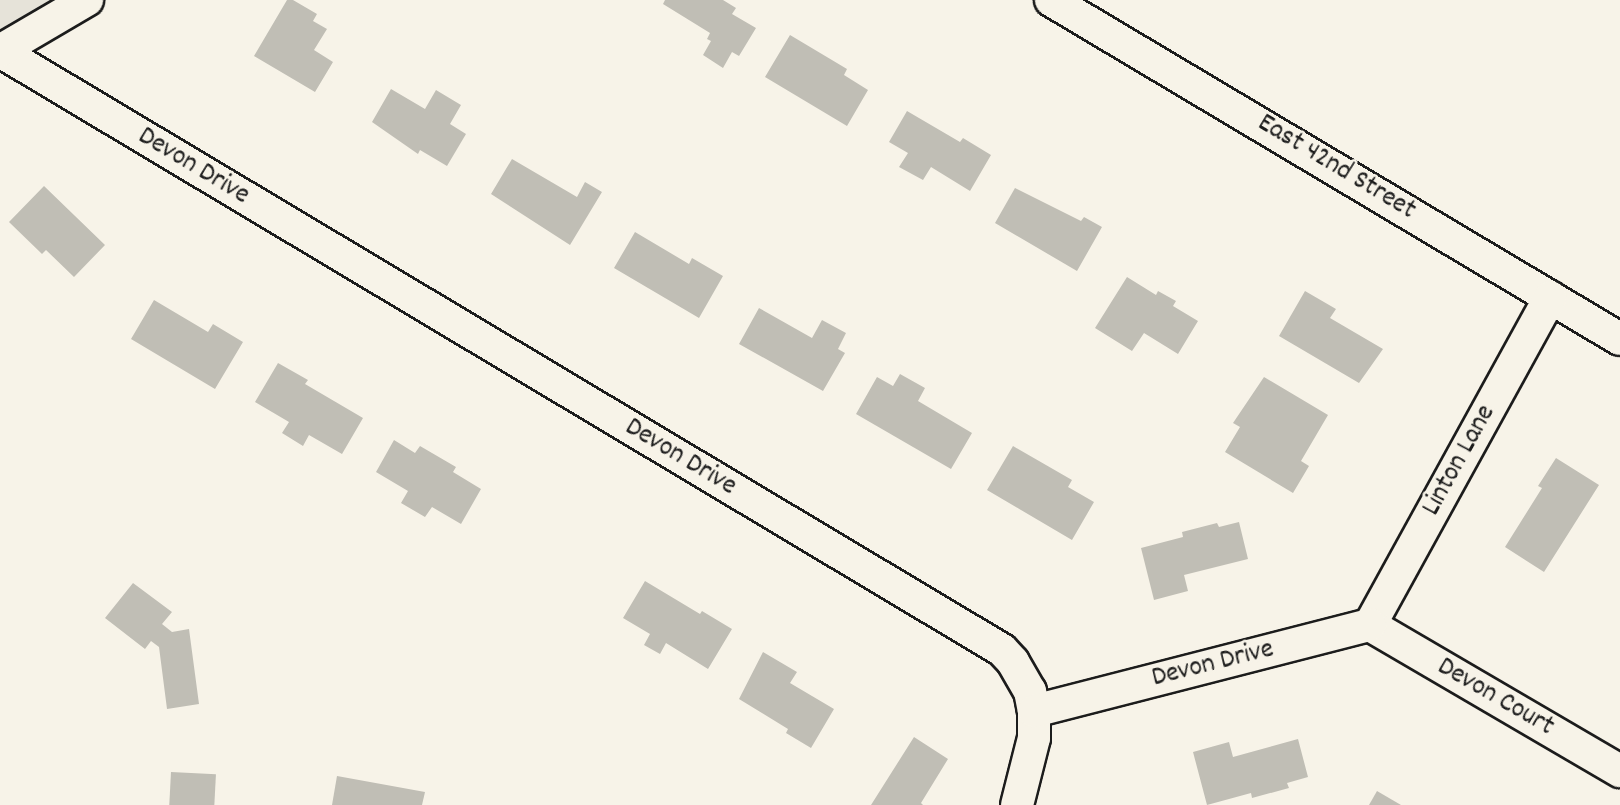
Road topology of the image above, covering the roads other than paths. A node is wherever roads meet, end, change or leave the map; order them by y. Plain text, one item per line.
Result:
1 (87, 0) edge
2 (1051, 0) edge
3 (0, 51) edge
4 (1550, 297) junction
5 (1620, 339) edge
6 (1370, 625) junction
7 (1034, 711) junction
8 (1620, 771) edge
9 (1017, 805) edge

1 - 3 street
2 - 4 street, East 42nd Street
3 - 7 street, Devon Drive
4 - 5 street, East 42nd Street
4 - 6 street, Linton Lane
6 - 7 street, Devon Drive
6 - 8 street, Devon Court
7 - 9 street

